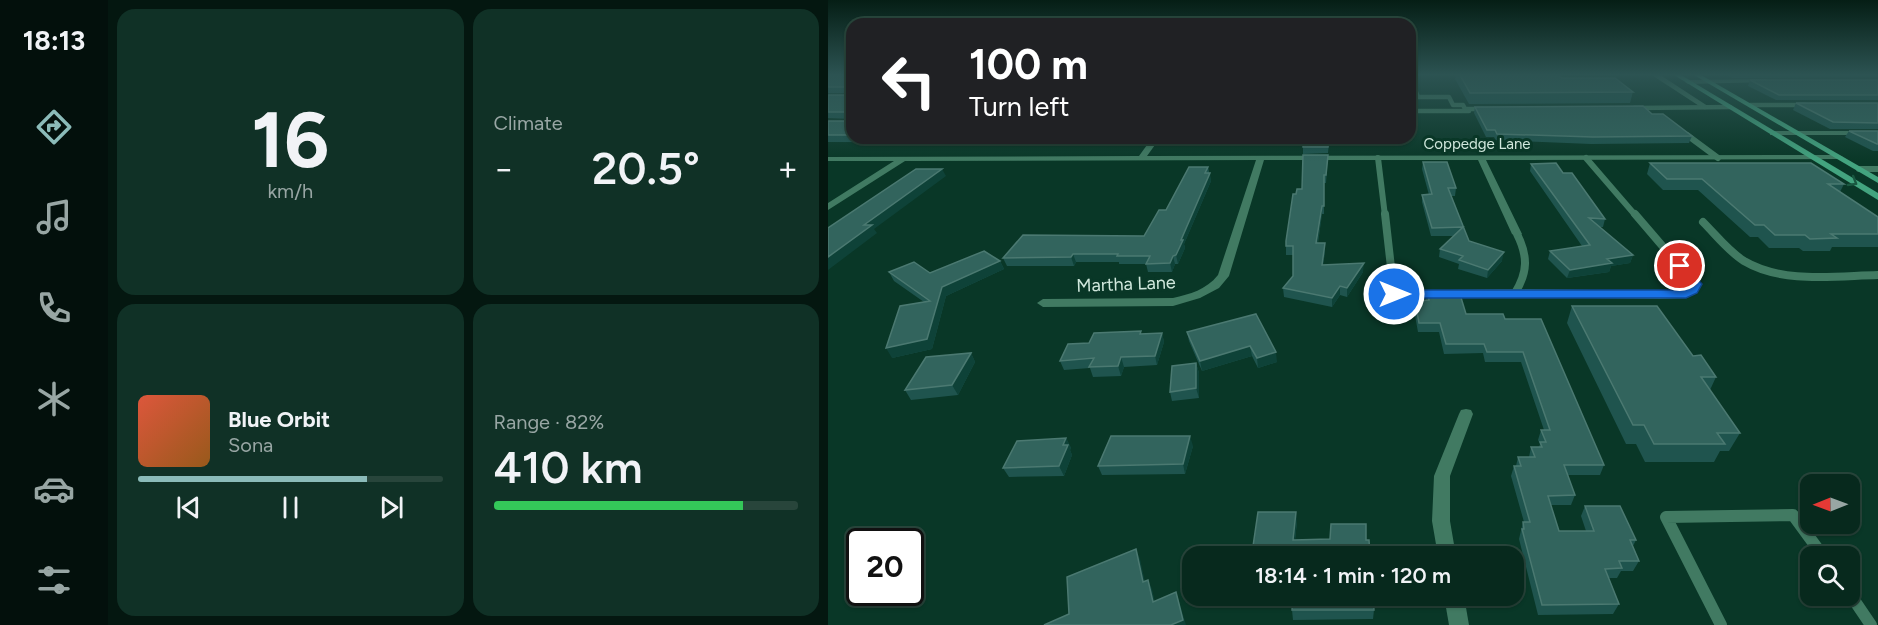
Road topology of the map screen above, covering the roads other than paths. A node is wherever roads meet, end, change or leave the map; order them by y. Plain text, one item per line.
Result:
1 (1453, 104) edge
2 (1701, 104) edge
3 (1725, 104) edge
4 (1748, 104) edge
5 (1818, 105) edge
6 (1751, 106) junction
7 (1706, 107) junction
8 (1730, 107) junction
9 (1625, 108) edge
10 (1632, 110) edge
11 (1416, 111) edge
12 (1664, 117) edge
13 (1673, 124) edge
14 (1773, 133) junction
15 (1797, 133) junction
16 (1878, 133) edge
17 (1152, 144) edge
18 (1839, 157) junction
19 (1142, 158) junction
20 (1261, 158) junction
21 (1378, 158) junction
22 (1481, 158) junction
23 (1586, 158) junction
24 (1718, 158) junction
25 (1813, 158) junction
26 (828, 159) edge
27 (903, 159) junction
28 (1859, 169) junction
29 (1878, 169) edge
30 (1878, 180) edge
31 (1878, 197) edge
32 (828, 207) edge
33 (1703, 222) dead end
34 (1516, 234) joint
35 (1878, 275) edge
36 (1515, 293) junction
37 (1043, 303) dead end
38 (1466, 414) dead end
39 (1445, 546) edge
40 (1816, 546) edge
41 (1456, 606) edge
42 (1858, 606) edge
43 (1459, 625) edge
44 (1721, 625) edge
45 (1871, 625) edge

1 - 11 lane
2 - 7 lane
3 - 8 main road
4 - 6 main road
5 - 6 lane
6 - 8 main road
6 - 15 main road
7 - 8 lane
7 - 9 lane
8 - 14 main road
10 - 12 lane
13 - 24 lane
14 - 15 street
14 - 25 main road
15 - 16 street
15 - 18 main road
17 - 19 street
18 - 25 street, Coppedge Lane
18 - 28 main road
19 - 20 street, Coppedge Lane
19 - 27 street, Coppedge Lane
20 - 21 street, Coppedge Lane
20 - 37 street, Martha Lane
21 - 22 street, Coppedge Lane
21 - 36 lane
22 - 23 street, Coppedge Lane
22 - 34 street
23 - 24 street, Coppedge Lane
23 - 36 lane
24 - 25 street, Coppedge Lane
25 -> 31 main road
26 - 27 street, Coppedge Lane
27 - 32 street
28 - 29 lane
28 - 30 main road
33 - 35 lane
34 - 36 lane
38 - 39 street
40 - 44 lane
41 - 43 street
42 - 45 lane

